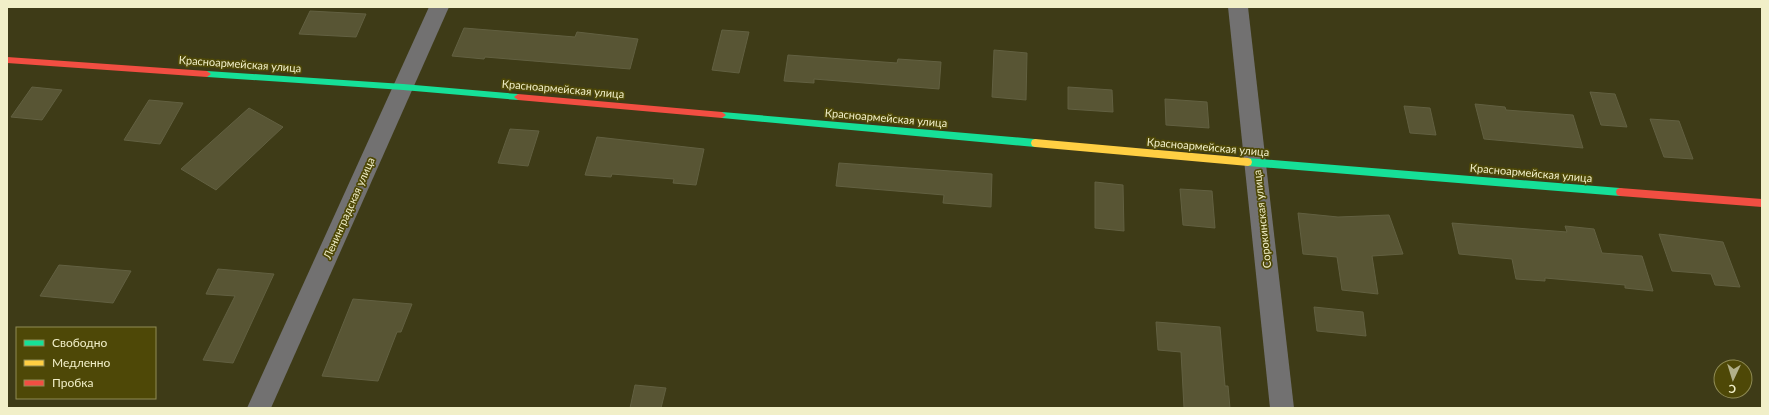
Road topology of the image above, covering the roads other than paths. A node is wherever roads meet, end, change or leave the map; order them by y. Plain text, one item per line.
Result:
1 (439, 7) edge
2 (1238, 7) edge
3 (7, 60) edge
4 (403, 87) junction
5 (1256, 163) junction
6 (1762, 203) edge
7 (259, 408) edge
8 (1282, 408) edge

1 - 4 street, Ленинградская улица
2 - 5 street, Сорокинская улица
3 - 4 street, Красноармейская улица
4 - 5 street, Красноармейская улица
4 - 7 street, Ленинградская улица
5 - 6 street, Красноармейская улица
5 - 8 street, Сорокинская улица

